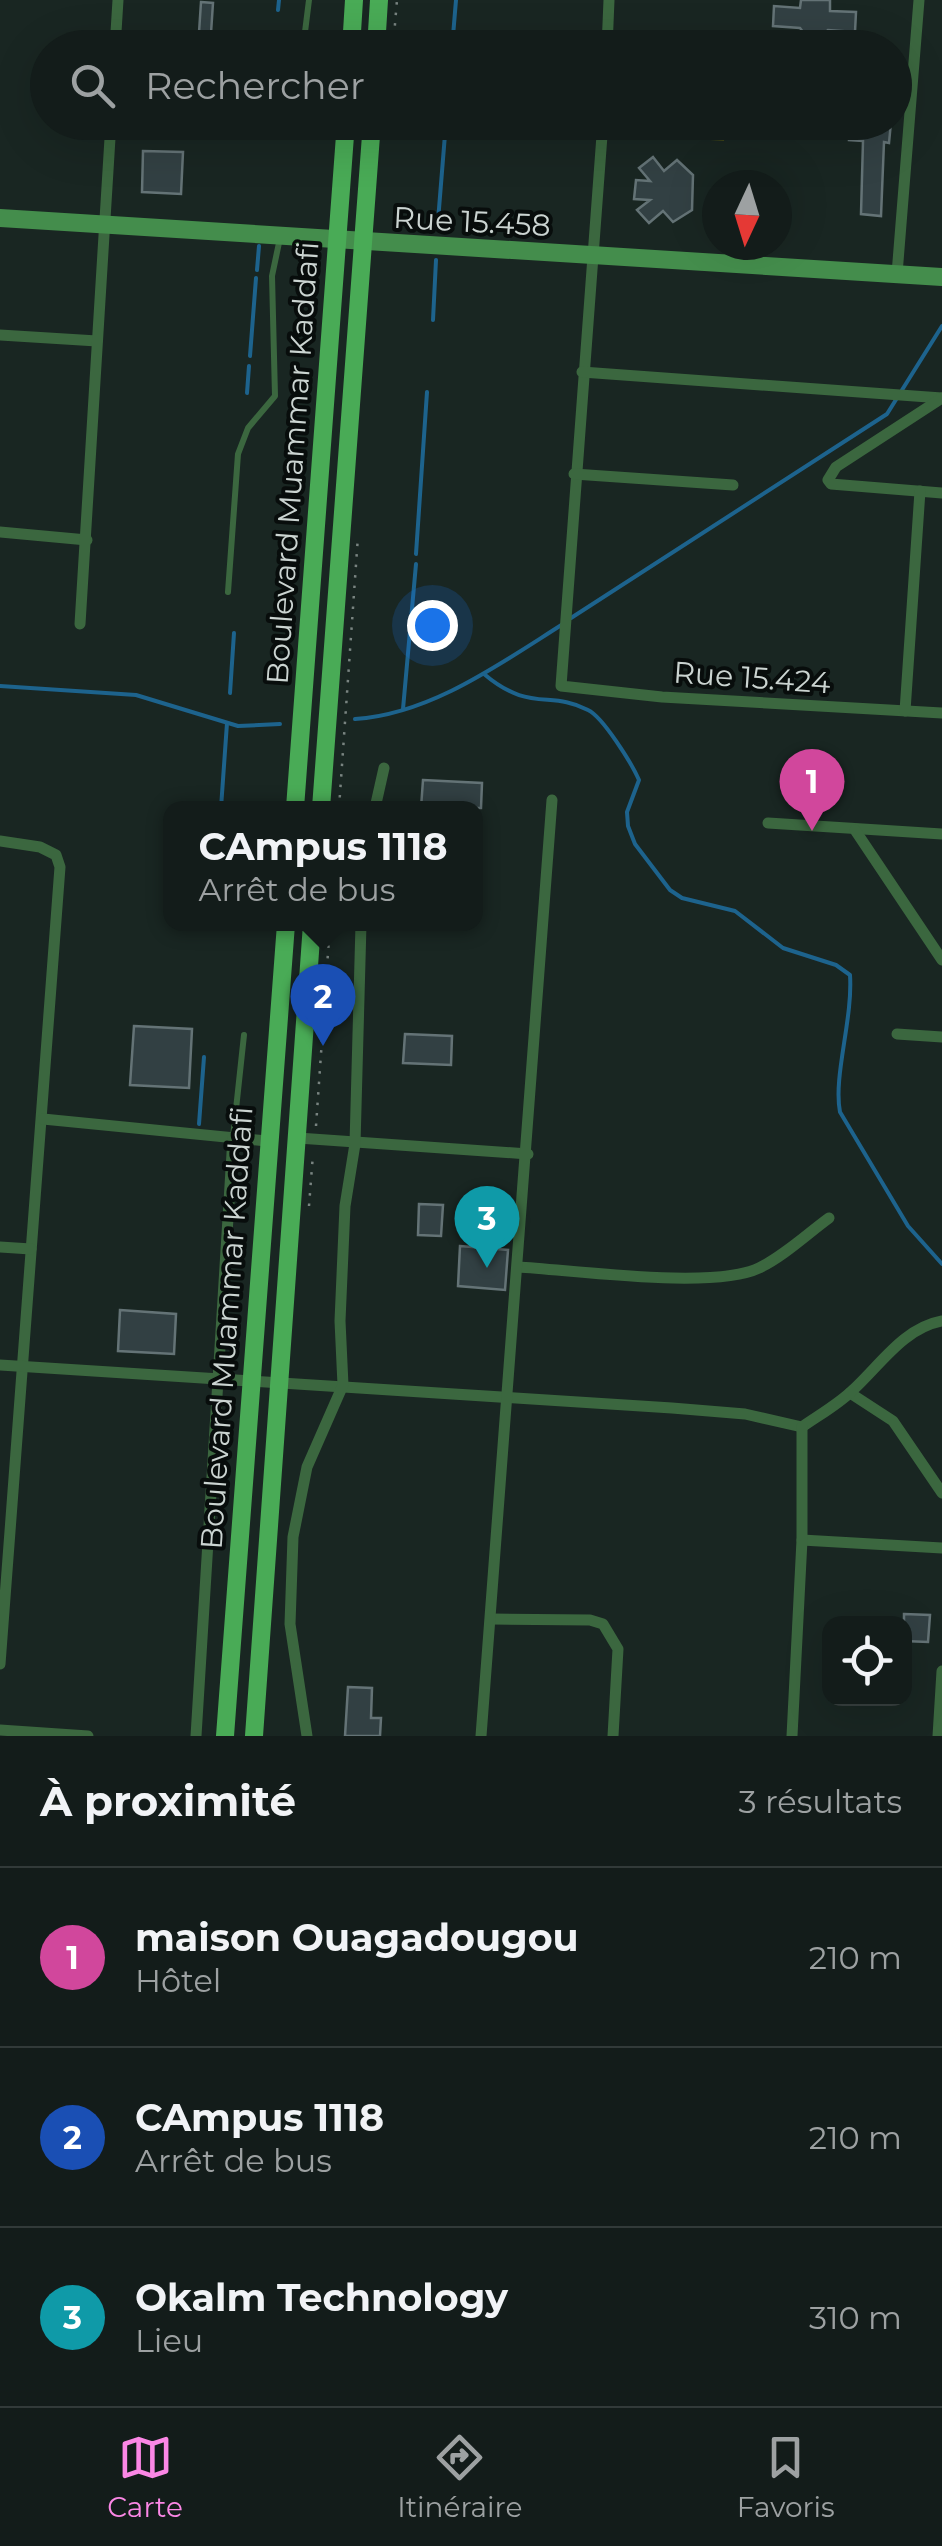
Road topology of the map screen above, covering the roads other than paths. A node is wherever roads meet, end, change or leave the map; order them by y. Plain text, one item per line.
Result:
1 (118, 0) edge
2 (309, 0) edge
3 (354, 0) edge
4 (379, 0) edge
5 (609, 0) edge
6 (919, 0) edge
7 (116, 30) edge
8 (306, 30) edge
9 (352, 30) edge
10 (377, 30) edge
11 (608, 30) edge
12 (912, 87) edge
13 (109, 140) edge
14 (345, 140) edge
15 (371, 140) edge
16 (602, 140) edge
17 (908, 140) edge
18 (0, 218) edge
19 (105, 224) junction
20 (281, 237) junction
21 (338, 241) junction
22 (364, 243) junction
23 (592, 256) junction
24 (897, 274) junction
25 (942, 277) edge
26 (0, 335) edge
27 (97, 341) junction
28 (582, 372) junction
29 (574, 474) junction
30 (733, 485) dead end
31 (920, 491) junction
32 (942, 493) edge
33 (0, 532) edge
34 (87, 540) junction
35 (228, 592) dead end
36 (80, 624) dead end
37 (906, 711) junction
38 (942, 712) edge
39 (384, 768) dead end
40 (552, 800) dead end
41 (296, 801) edge
42 (322, 801) edge
43 (377, 801) edge
44 (768, 823) dead end
45 (855, 830) junction
46 (942, 834) edge
47 (0, 841) edge
48 (285, 931) edge
49 (312, 931) edge
50 (361, 931) edge
51 (935, 940) edge
52 (942, 960) edge
53 (244, 1034) dead end
54 (897, 1034) dead end
55 (942, 1037) edge
56 (42, 1119) junction
57 (234, 1137) junction
58 (298, 1138) junction
59 (267, 1140) junction
60 (355, 1144) junction
61 (528, 1154) junction
62 (830, 1218) dead end
63 (0, 1246) edge
64 (31, 1249) junction
65 (518, 1268) junction
66 (942, 1321) edge
67 (0, 1365) edge
68 (26, 1366) junction
69 (218, 1378) junction
70 (249, 1380) junction
71 (278, 1382) junction
72 (343, 1386) junction
73 (850, 1393) junction
74 (510, 1397) junction
75 (802, 1427) junction
76 (942, 1493) edge
77 (802, 1540) junction
78 (942, 1548) edge
79 (492, 1619) junction
80 (0, 1664) edge
81 (942, 1671) edge
82 (0, 1730) edge
83 (88, 1736) edge
84 (196, 1736) edge
85 (225, 1736) edge
86 (254, 1736) edge
87 (307, 1736) edge
88 (481, 1736) edge
89 (613, 1736) edge
90 (792, 1736) edge
91 (938, 1736) edge

1 - 7 street
2 - 8 lane
3 - 9 main road
4 - 10 main road
5 - 11 street
6 - 12 street
13 - 19 street
14 - 21 main road, Boulevard Muammar Kaddafi
15 - 22 main road, Boulevard Muammar Kaddafi
16 - 23 street
17 - 24 street
18 - 19 main road, Rue 15.458
19 - 20 main road, Rue 15.458
19 - 27 street
20 - 21 main road, Rue 15.458
20 - 35 lane
21 - 22 main road, Rue 15.458
21 - 41 main road, Boulevard Muammar Kaddafi
22 - 23 main road, Rue 15.458
22 - 42 main road, Boulevard Muammar Kaddafi
23 - 24 main road, Rue 15.458
23 - 28 street
24 - 25 main road, Rue 15.458
26 - 27 street
27 - 34 street
28 - 29 street
28 - 31 street
29 - 30 street
29 - 37 street, Rue 15.424
31 - 32 street
31 - 37 street
33 - 34 street
34 - 36 street
37 - 38 street, Rue 15.424
39 - 43 street
40 - 61 street
44 - 45 street
45 - 46 street
45 - 51 street
47 - 56 street
48 - 59 main road, Boulevard Muammar Kaddafi
49 - 58 main road, Boulevard Muammar Kaddafi
50 - 60 street
51 - 52 street
53 - 57 lane
54 - 55 street
56 - 57 street
56 - 64 street
57 - 59 street
57 - 69 street
58 - 60 street
58 - 71 main road, Boulevard Muammar Kaddafi
59 - 70 main road, Boulevard Muammar Kaddafi
60 - 61 street
60 - 72 street
61 - 65 street
62 - 65 street
63 - 64 street
64 - 68 street
65 - 74 street
66 - 73 street
67 - 68 street
68 - 69 street
68 - 80 street
69 - 70 street
69 - 84 street
70 - 71 street
70 - 85 main road, Boulevard Muammar Kaddafi
71 - 72 street
71 - 86 main road, Boulevard Muammar Kaddafi
72 - 74 street
72 - 87 street
73 - 75 street
73 - 76 street
74 - 75 street
74 - 79 street
75 - 77 street
77 - 78 street
77 - 90 street
79 - 88 street
79 - 89 street
81 - 91 street
82 - 83 street

